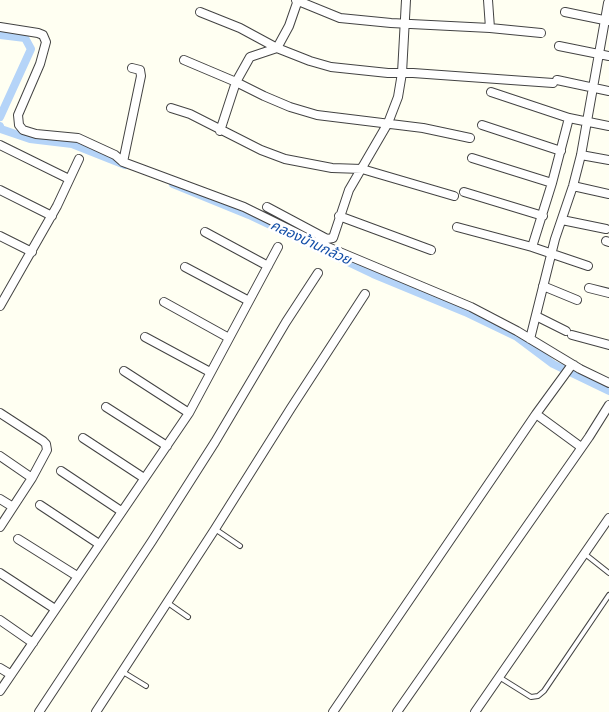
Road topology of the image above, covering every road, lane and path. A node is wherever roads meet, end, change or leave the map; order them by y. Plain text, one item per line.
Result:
1 (297, 0) edge
2 (406, 0) edge
3 (488, 0) edge
4 (608, 3) dead end
5 (200, 12) dead end
6 (565, 12) dead end
7 (607, 21) edge
8 (404, 24) junction
9 (0, 27) edge
10 (490, 28) junction
11 (541, 33) dead end
12 (559, 46) dead end
13 (277, 48) junction
14 (599, 54) junction
15 (609, 56) edge
16 (184, 60) dead end
17 (132, 68) dead end
18 (402, 74) junction
19 (236, 82) junction
20 (592, 88) junction
21 (609, 91) edge
22 (491, 92) dead end
23 (171, 108) dead end
24 (569, 118) junction
25 (586, 122) junction
26 (388, 123) junction
27 (482, 125) dead end
28 (609, 126) edge
29 (220, 131) junction
30 (470, 138) dead end
31 (0, 145) edge
32 (561, 150) junction
33 (581, 155) junction
34 (472, 158) dead end
35 (79, 159) dead end
36 (609, 160) edge
37 (122, 162) junction
38 (362, 169) junction
39 (69, 179) junction
40 (552, 183) junction
41 (573, 186) junction
42 (0, 190) edge
43 (464, 192) dead end
44 (609, 194) edge
45 (454, 196) dead end
46 (267, 207) dead end
47 (52, 216) junction
48 (339, 216) junction
49 (542, 216) junction
50 (562, 220) junction
51 (456, 227) dead end
52 (606, 229) dead end
53 (205, 232) dead end
54 (0, 236) edge
55 (278, 247) dead end
56 (532, 248) junction
57 (431, 250) dead end
58 (32, 252) junction
59 (552, 253) junction
60 (268, 266) junction
61 (588, 266) dead end
62 (185, 267) dead end
63 (318, 273) dead end
64 (543, 286) junction
65 (0, 288) edge
66 (589, 288) dead end
67 (8, 292) junction
68 (609, 293) edge
69 (364, 294) dead end
70 (577, 300) dead end
71 (164, 302) dead end
72 (249, 302) junction
73 (0, 306) edge
74 (536, 316) junction
75 (145, 337) dead end
76 (229, 338) junction
77 (530, 339) junction
78 (609, 345) edge
79 (572, 365) junction
80 (124, 371) dead end
81 (210, 372) junction
82 (609, 383) edge
83 (609, 405) edge
84 (106, 406) dead end
85 (0, 413) edge
86 (189, 413) junction
87 (536, 414) junction
88 (83, 438) dead end
89 (167, 446) junction
90 (582, 447) junction
91 (0, 456) edge
92 (61, 471) dead end
93 (32, 478) junction
94 (144, 478) junction
95 (0, 499) edge
96 (40, 505) dead end
97 (13, 507) junction
98 (121, 511) junction
99 (609, 518) edge
100 (0, 527) edge
101 (215, 530) junction
102 (18, 539) dead end
103 (99, 544) junction
104 (240, 546) dead end
105 (584, 554) junction
106 (0, 572) edge
107 (609, 572) edge
108 (77, 576) junction
109 (609, 595) edge
110 (168, 603) junction
111 (55, 610) junction
112 (188, 617) dead end
113 (0, 620) edge
114 (32, 643) junction
115 (0, 668) edge
116 (123, 672) junction
117 (10, 674) junction
118 (500, 677) junction
119 (146, 686) dead end
120 (0, 690) edge
121 (40, 712) edge
122 (96, 712) edge
123 (333, 712) edge
124 (397, 712) edge
125 (475, 712) edge

1 - 8 street
1 - 13 street
2 - 8 street
3 - 10 street
4 - 7 street
5 - 13 street
6 - 7 street
7 - 14 street
8 - 10 street
8 - 18 street
9 - 37 street
10 - 11 street
12 - 14 street
13 - 18 street
13 - 19 street
14 - 15 street
14 - 20 street
16 - 19 street
17 - 37 street
18 - 20 street
18 - 26 street
19 - 26 street
19 - 29 street
20 - 21 street
20 - 25 street
22 - 24 street
23 - 29 street
24 - 25 street
24 - 32 street
25 - 28 street
25 - 33 street
26 - 30 street
26 - 38 street
27 - 32 street
29 - 38 street
31 - 39 street
32 - 40 street
33 - 36 street
33 - 41 street
34 - 40 street
35 - 39 street
37 - 77 street
38 - 45 street
38 - 48 street
39 - 47 street
40 - 49 street
41 - 44 street
41 - 50 street
42 - 47 street
43 - 49 street
46 - 48 street
47 - 58 street
48 - 57 street
49 - 56 street
50 - 52 street
50 - 59 street
51 - 56 street
53 - 60 street
54 - 58 street
55 - 60 street
56 - 59 street
58 - 67 street
59 - 61 street
59 - 64 street
60 - 72 street
62 - 72 street
63 - 121 street
64 - 70 street
64 - 74 street
65 - 67 street
66 - 68 street
67 - 73 street
69 - 101 street
71 - 76 street
72 - 76 street
74 - 77 street
74 - 78 street
75 - 81 street
76 - 81 street
77 - 79 street
79 - 82 street
79 - 87 street
80 - 86 street
81 - 86 street
83 - 90 street
84 - 89 street
85 - 93 street
86 - 89 street
87 - 90 street
87 - 123 street
88 - 94 street
89 - 94 street
90 - 124 street
91 - 93 street
92 - 98 street
93 - 97 street
94 - 98 street
95 - 97 street
96 - 103 street
97 - 100 street
98 - 103 street
99 - 105 street
101 - 104 lane
101 - 110 street
102 - 108 street
103 - 108 street
105 - 107 lane
105 - 118 street
106 - 111 street
108 - 111 street
109 - 118 lane
110 - 112 lane
110 - 116 street
111 - 114 street
113 - 114 street
114 - 117 street
115 - 117 street
116 - 119 lane
116 - 122 street
117 - 120 street
118 - 125 street

